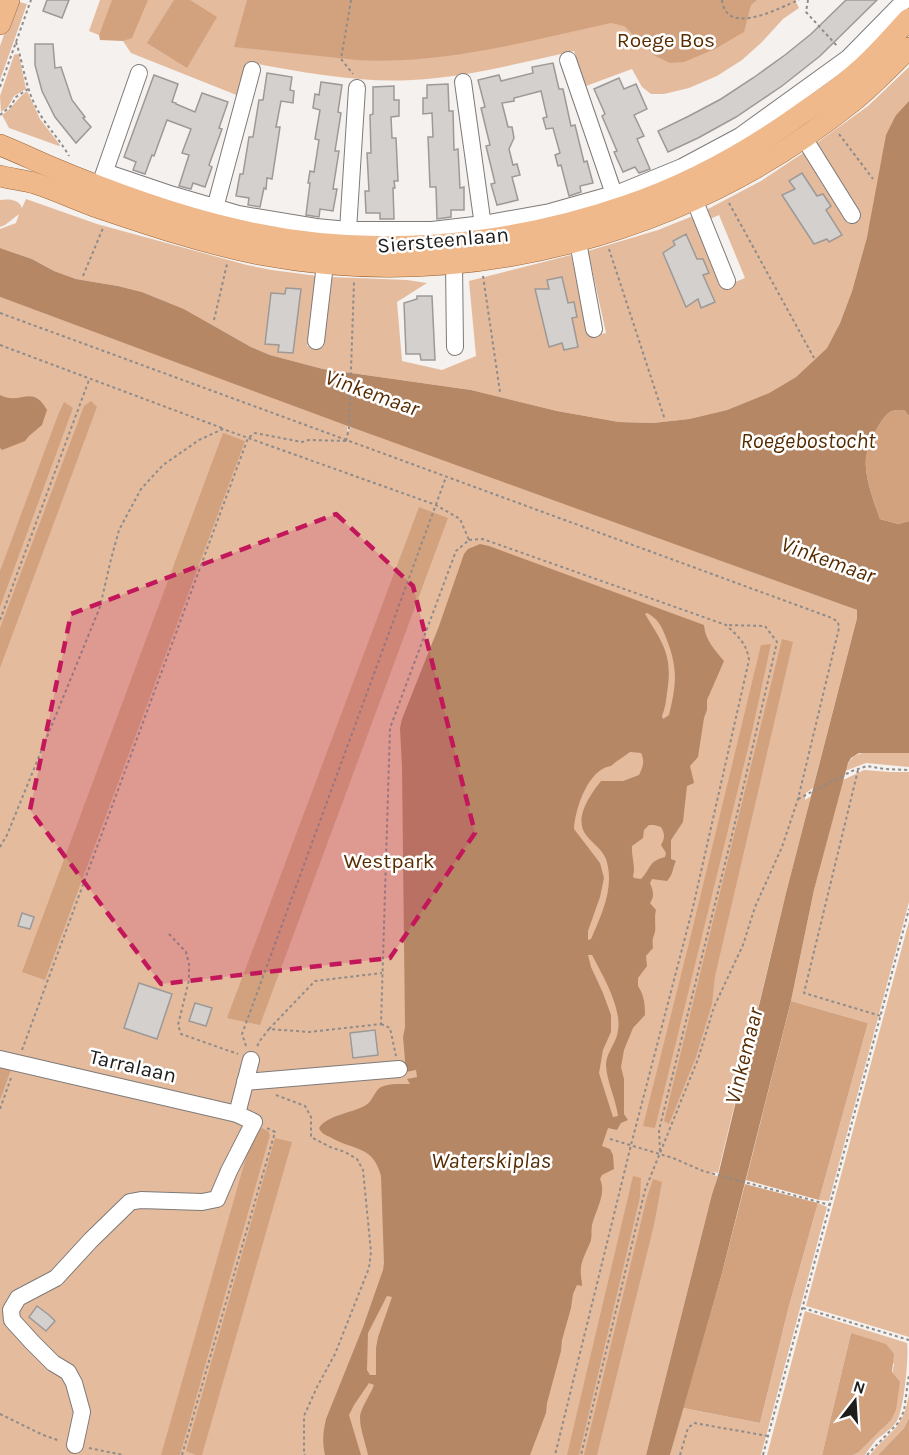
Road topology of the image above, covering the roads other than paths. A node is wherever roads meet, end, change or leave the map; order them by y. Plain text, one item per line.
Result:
1 (9, 0) edge
2 (905, 0) edge
3 (909, 19) edge
4 (0, 24) edge
5 (909, 48) edge
6 (568, 60) dead end
7 (252, 70) dead end
8 (860, 71) junction
9 (139, 73) dead end
10 (463, 82) dead end
11 (357, 88) road end
12 (804, 138) junction
13 (0, 145) edge
14 (0, 176) edge
15 (99, 188) junction
16 (614, 194) junction
17 (694, 200) junction
18 (215, 208) junction
19 (852, 215) dead end
20 (348, 230) junction
21 (578, 242) junction
22 (485, 248) junction
23 (454, 263) junction
24 (325, 264) junction
25 (727, 281) dead end
26 (594, 329) dead end
27 (316, 341) dead end
28 (455, 347) dead end
29 (0, 1059) edge
30 (251, 1060) road end
31 (399, 1069) road end
32 (246, 1082) junction
33 (237, 1114) junction
34 (75, 1445) dead end

1 - 4 main road
2 - 8 street, Siersteenlaan
3 - 8 main road, Siersteenlaan
5 - 8 main road, Siersteenlaan
6 - 16 street
7 - 18 street
8 - 12 main road, Siersteenlaan
8 - 16 street, Siersteenlaan
8 - 22 main road, Siersteenlaan
9 - 15 street
10 - 22 street
11 - 20 street
12 - 17 main road, Siersteenlaan
12 - 19 street
13 - 15 main road, Siersteenlaan
14 - 15 main road, Siersteenlaan
15 - 18 street, Siersteenlaan
15 - 22 main road, Siersteenlaan
15 - 24 main road, Siersteenlaan
16 - 22 street, Siersteenlaan
17 - 21 main road, Siersteenlaan
17 - 25 street
18 - 20 street, Siersteenlaan
20 - 22 street, Siersteenlaan
21 - 22 main road, Siersteenlaan
21 - 26 street
22 - 23 main road, Siersteenlaan
23 - 24 main road, Siersteenlaan
23 - 28 street, Siersteenlaan
24 - 27 street
29 - 33 street, Tarralaan
30 - 32 street
31 - 32 street
32 - 33 street
33 - 34 street, Tarralaan

